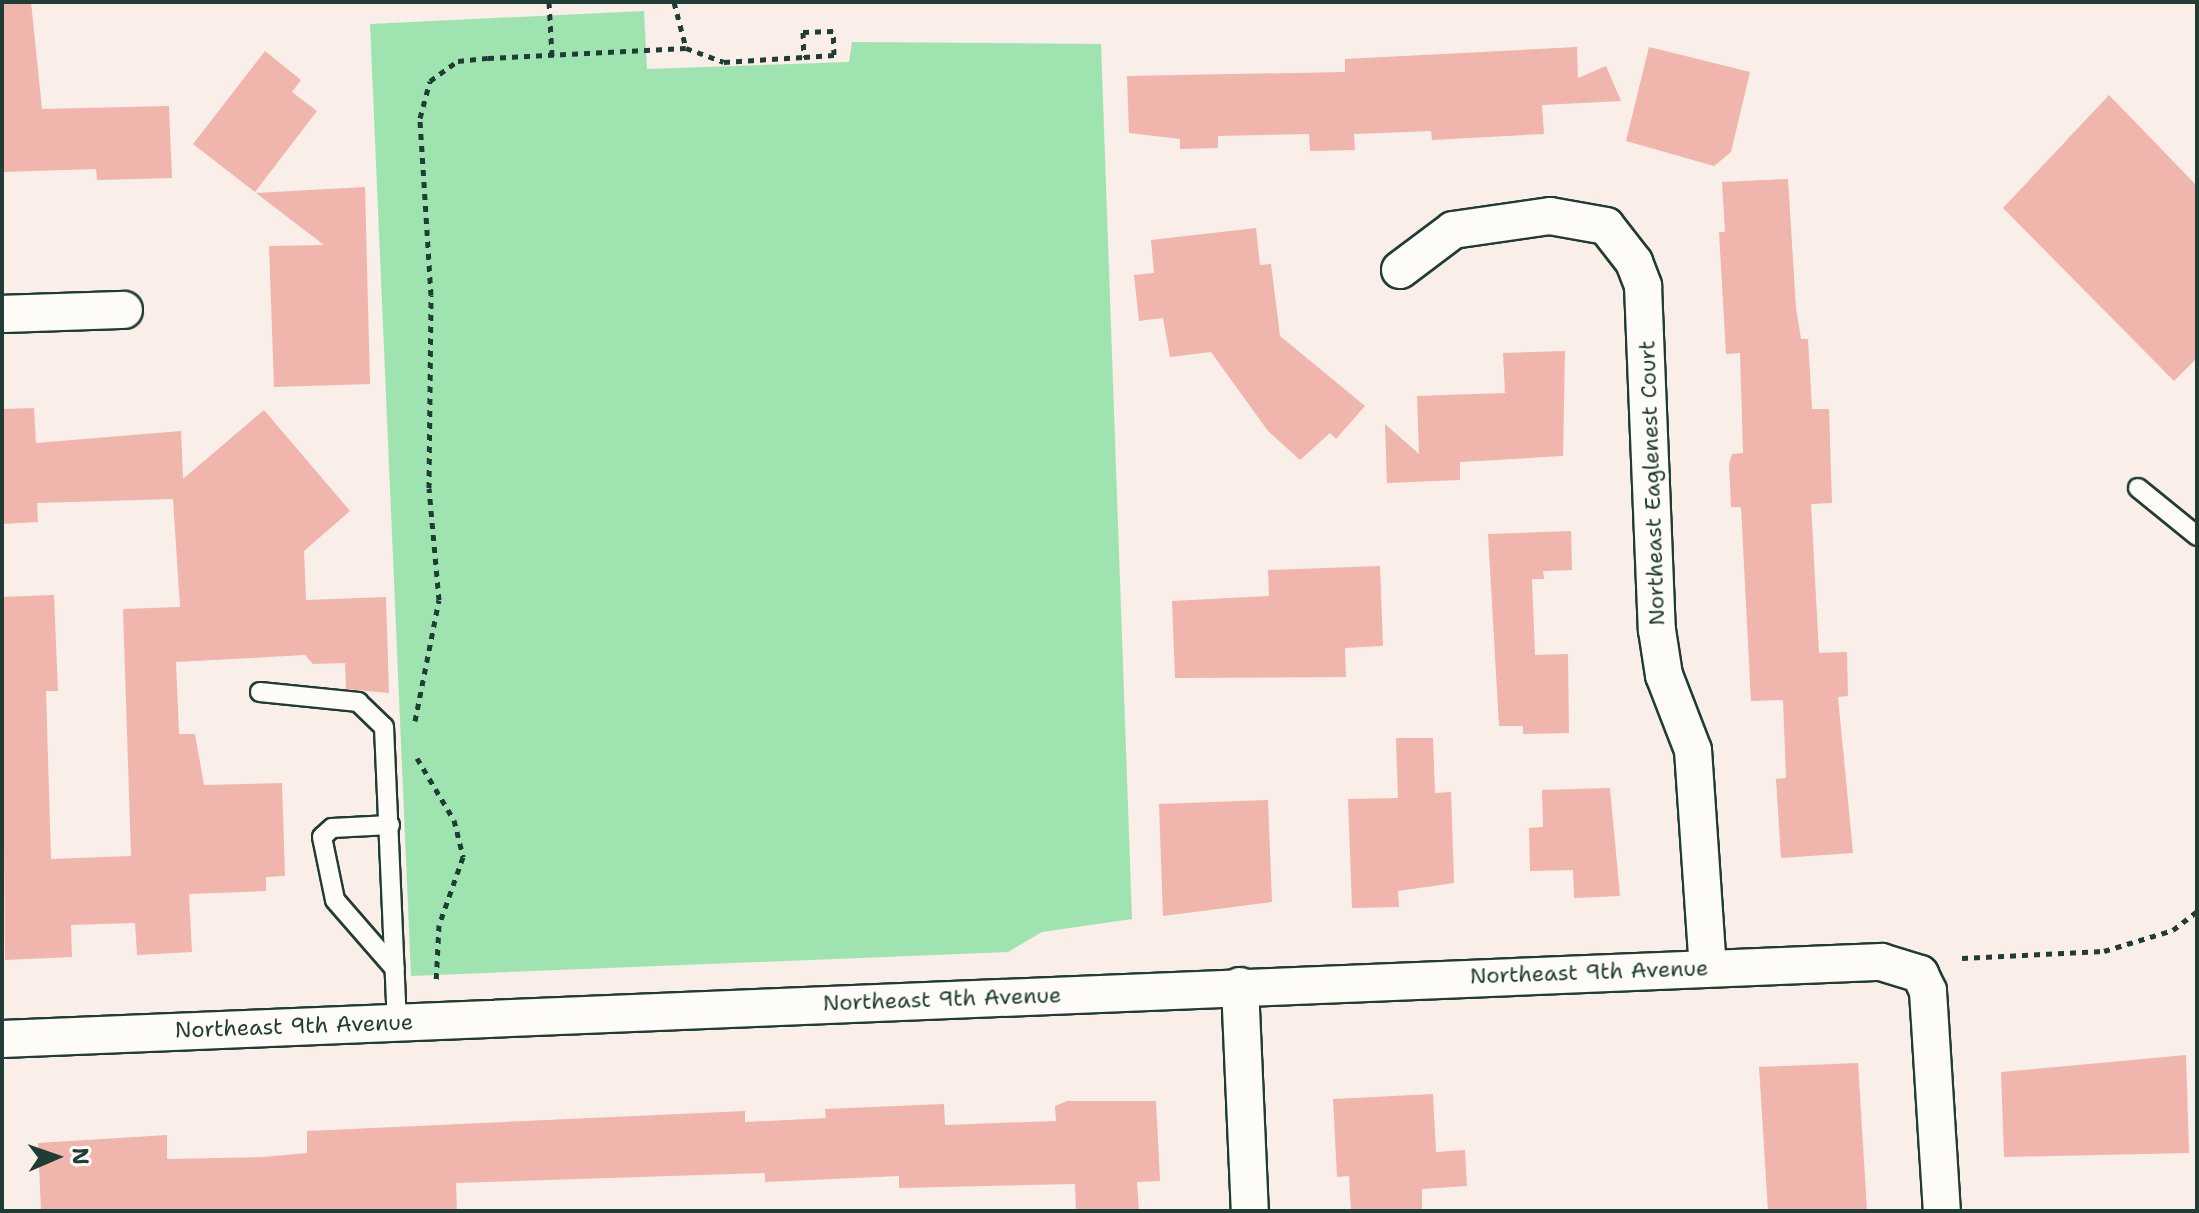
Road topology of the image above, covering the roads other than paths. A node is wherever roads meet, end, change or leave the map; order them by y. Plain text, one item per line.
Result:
1 (1400, 270) dead end
2 (124, 310) dead end
3 (2, 314) edge
4 (2138, 488) dead end
5 (2197, 536) edge
6 (260, 692) dead end
7 (390, 825) junction
8 (1708, 968) junction
9 (395, 969) junction
10 (1240, 986) junction
11 (397, 1022) junction
12 (2, 1039) edge
13 (1250, 1211) edge
14 (1942, 1211) edge

1 - 8 street, Northeast Eaglenest Court
2 - 3 street
4 - 5 lane
6 - 7 lane
7 - 9 lane
7 - 9 lane
8 - 10 street, Northeast 9th Avenue
8 - 14 street, Northeast 9th Avenue
9 - 11 lane
10 - 11 street, Northeast 9th Avenue
10 - 13 street
11 - 12 street, Northeast 9th Avenue

